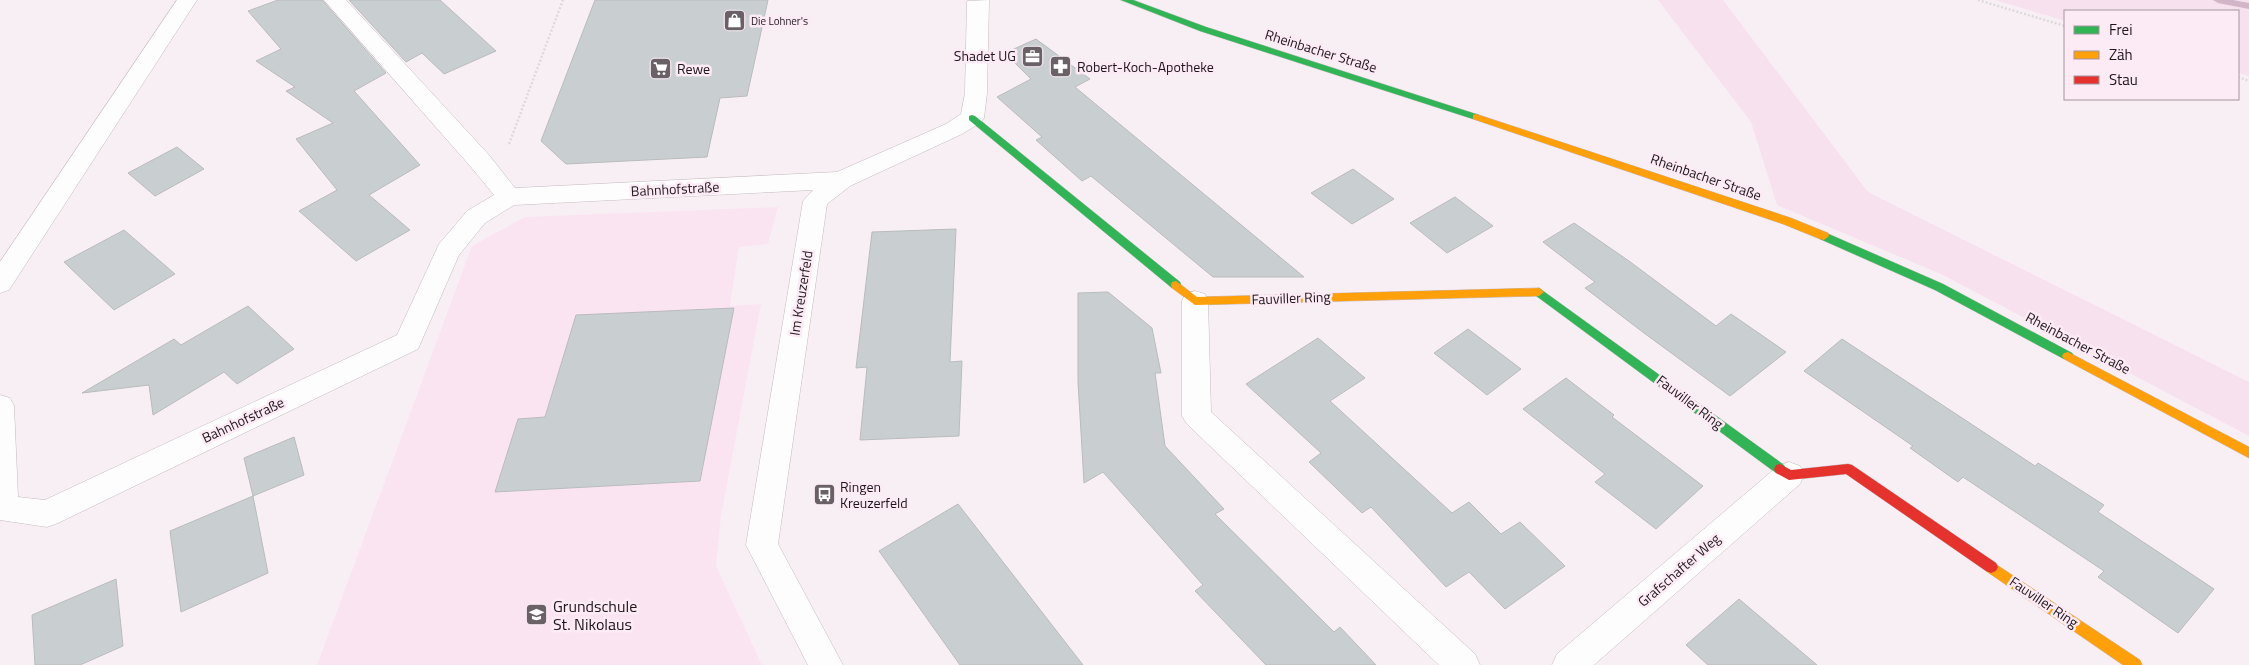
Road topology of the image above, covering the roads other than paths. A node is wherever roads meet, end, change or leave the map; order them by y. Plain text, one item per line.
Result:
1 (187, 0) edge
2 (334, 0) edge
3 (980, 0) edge
4 (1125, 0) edge
5 (972, 118) junction
6 (841, 180) junction
7 (509, 197) junction
8 (0, 283) edge
9 (1195, 301) junction
10 (0, 406) edge
11 (2249, 453) edge
12 (1789, 476) junction
13 (826, 665) edge
14 (1463, 665) edge
15 (1569, 665) edge
16 (2135, 665) edge

1 - 8 street
2 - 7 street
3 - 5 street
4 - 11 street, Rheinbacher Straße
5 - 6 street, Im Kreuzerfeld
5 - 9 street
6 - 7 street, Bahnhofstraße
6 - 13 street, Im Kreuzerfeld
7 - 10 street, Bahnhofstraße
9 - 12 street, Fauviller Ring
9 - 14 street
12 - 15 street, Grafschafter Weg
12 - 16 street, Fauviller Ring

